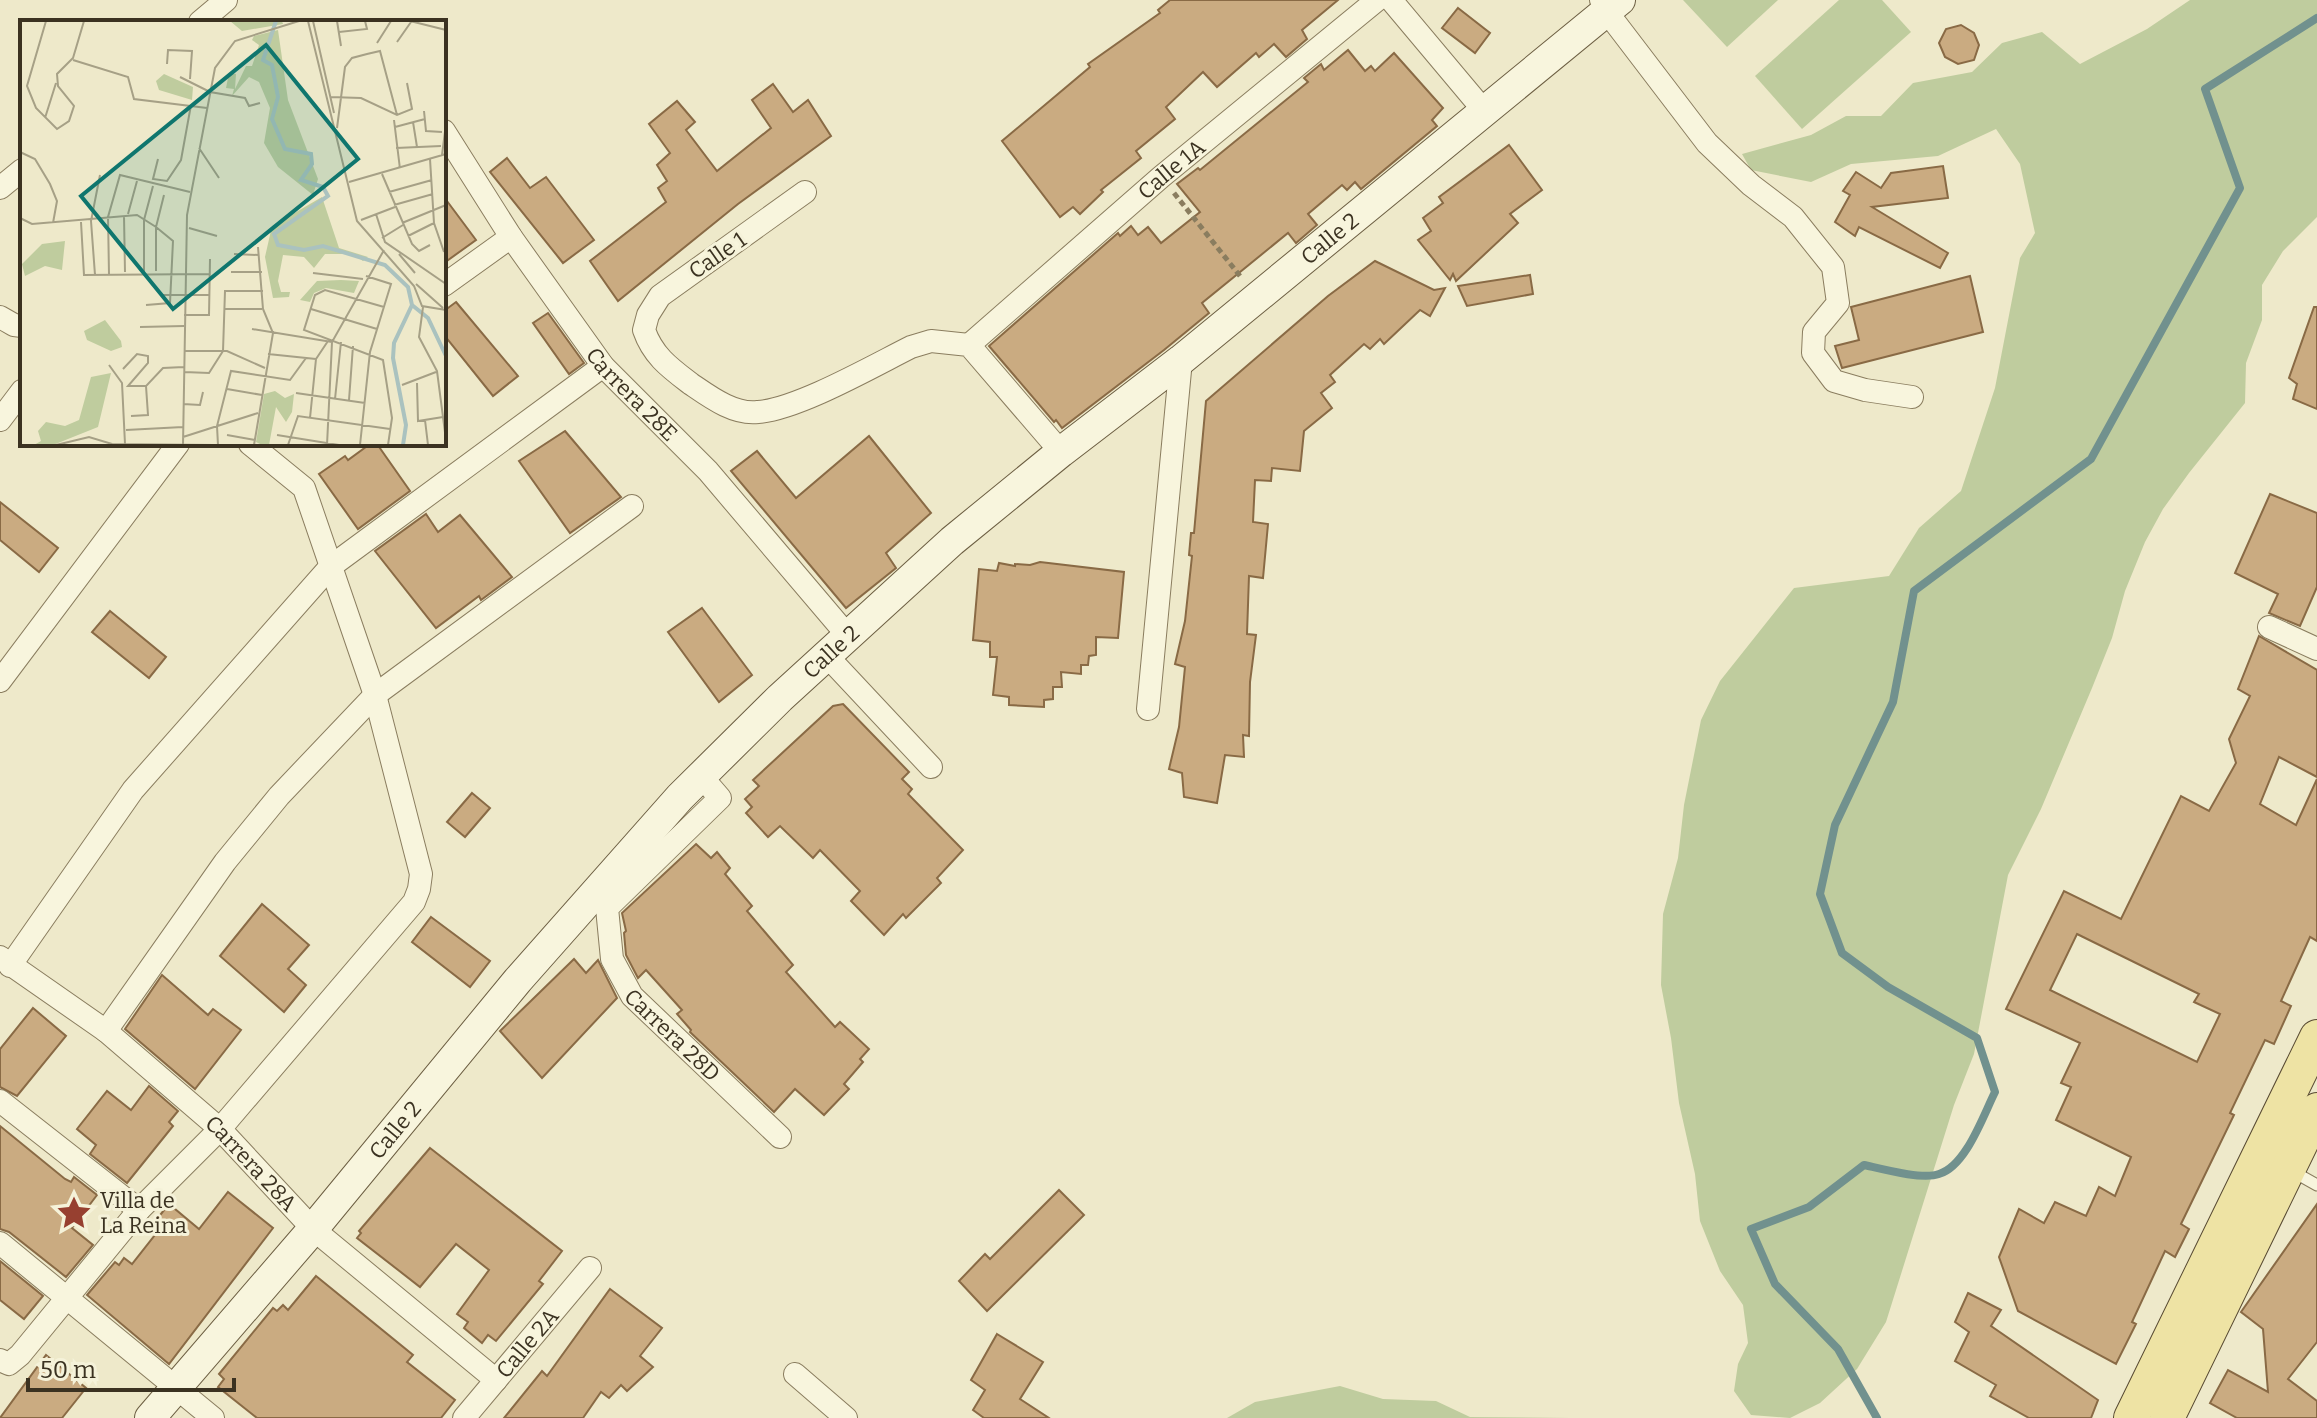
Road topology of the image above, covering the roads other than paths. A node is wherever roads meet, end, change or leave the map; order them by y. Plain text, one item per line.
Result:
1 (226, 0) edge
2 (1377, 0) edge
3 (1391, 0) edge
4 (1609, 4) edge
5 (202, 20) edge
6 (1485, 112) junction
7 (446, 134) edge
8 (20, 172) edge
9 (0, 188) edge
10 (805, 192) dead end
11 (511, 237) junction
12 (446, 284) edge
13 (0, 317) edge
14 (20, 326) edge
15 (969, 345) junction
16 (1181, 360) junction
17 (603, 366) junction
18 (20, 394) edge
19 (1912, 397) dead end
20 (0, 420) edge
21 (176, 446) edge
22 (252, 446) edge
23 (1061, 452) junction
24 (632, 506) dead end
25 (330, 567) junction
26 (2269, 627) dead end
27 (838, 646) junction
28 (2317, 649) edge
29 (0, 681) edge
30 (375, 695) junction
31 (1148, 709) dead end
32 (931, 767) dead end
33 (693, 797) junction
34 (5, 962) edge
35 (106, 1031) junction
36 (2317, 1037) edge
37 (0, 1101) edge
38 (2317, 1110) edge
39 (220, 1129) junction
40 (780, 1137) dead end
41 (2303, 1177) edge
42 (139, 1210) junction
43 (313, 1229) junction
44 (0, 1243) edge
45 (590, 1268) dead end
46 (68, 1298) junction
47 (0, 1360) edge
48 (795, 1374) dead end
49 (496, 1380) junction
50 (176, 1388) junction
51 (150, 1418) edge
52 (213, 1418) edge
53 (464, 1418) edge
54 (846, 1418) edge
55 (2131, 1418) edge
56 (2167, 1418) edge

1 - 5 street
2 - 15 street, Calle 1A
3 - 6 street
4 - 6 street, Calle 2
4 - 19 street
6 - 16 street, Calle 2
7 - 11 street, Carrera 28E
8 - 9 street
10 - 15 street, Calle 1
11 - 12 street
11 - 17 street, Carrera 28E
13 - 14 street
15 - 23 street
16 - 23 street, Calle 2
16 - 31 street
17 - 25 street
17 - 27 street, Carrera 28E
18 - 20 street
21 - 29 street
22 - 25 street
23 - 27 street, Calle 2
24 - 30 street
25 - 30 street
25 - 34 street
26 - 28 street
27 - 32 street, Carrera 28E
27 - 33 street, Calle 2
30 - 35 street
30 - 39 street
33 - 40 street, Carrera 28D
33 - 43 street, Calle 2
34 - 35 street, Carrera 28A
35 - 39 street, Carrera 28A
36 - 55 main road
37 - 42 street
38 - 41 main road
39 - 42 street
39 - 43 street, Carrera 28A
41 - 56 main road
42 - 46 street
43 - 49 street, Carrera 28A
43 - 50 street, Calle 2
44 - 46 street
45 - 49 street, Calle 2A
46 - 47 street
46 - 50 street
48 - 54 street
49 - 53 street, Calle 2A
50 - 51 street, Calle 2
50 - 52 street

